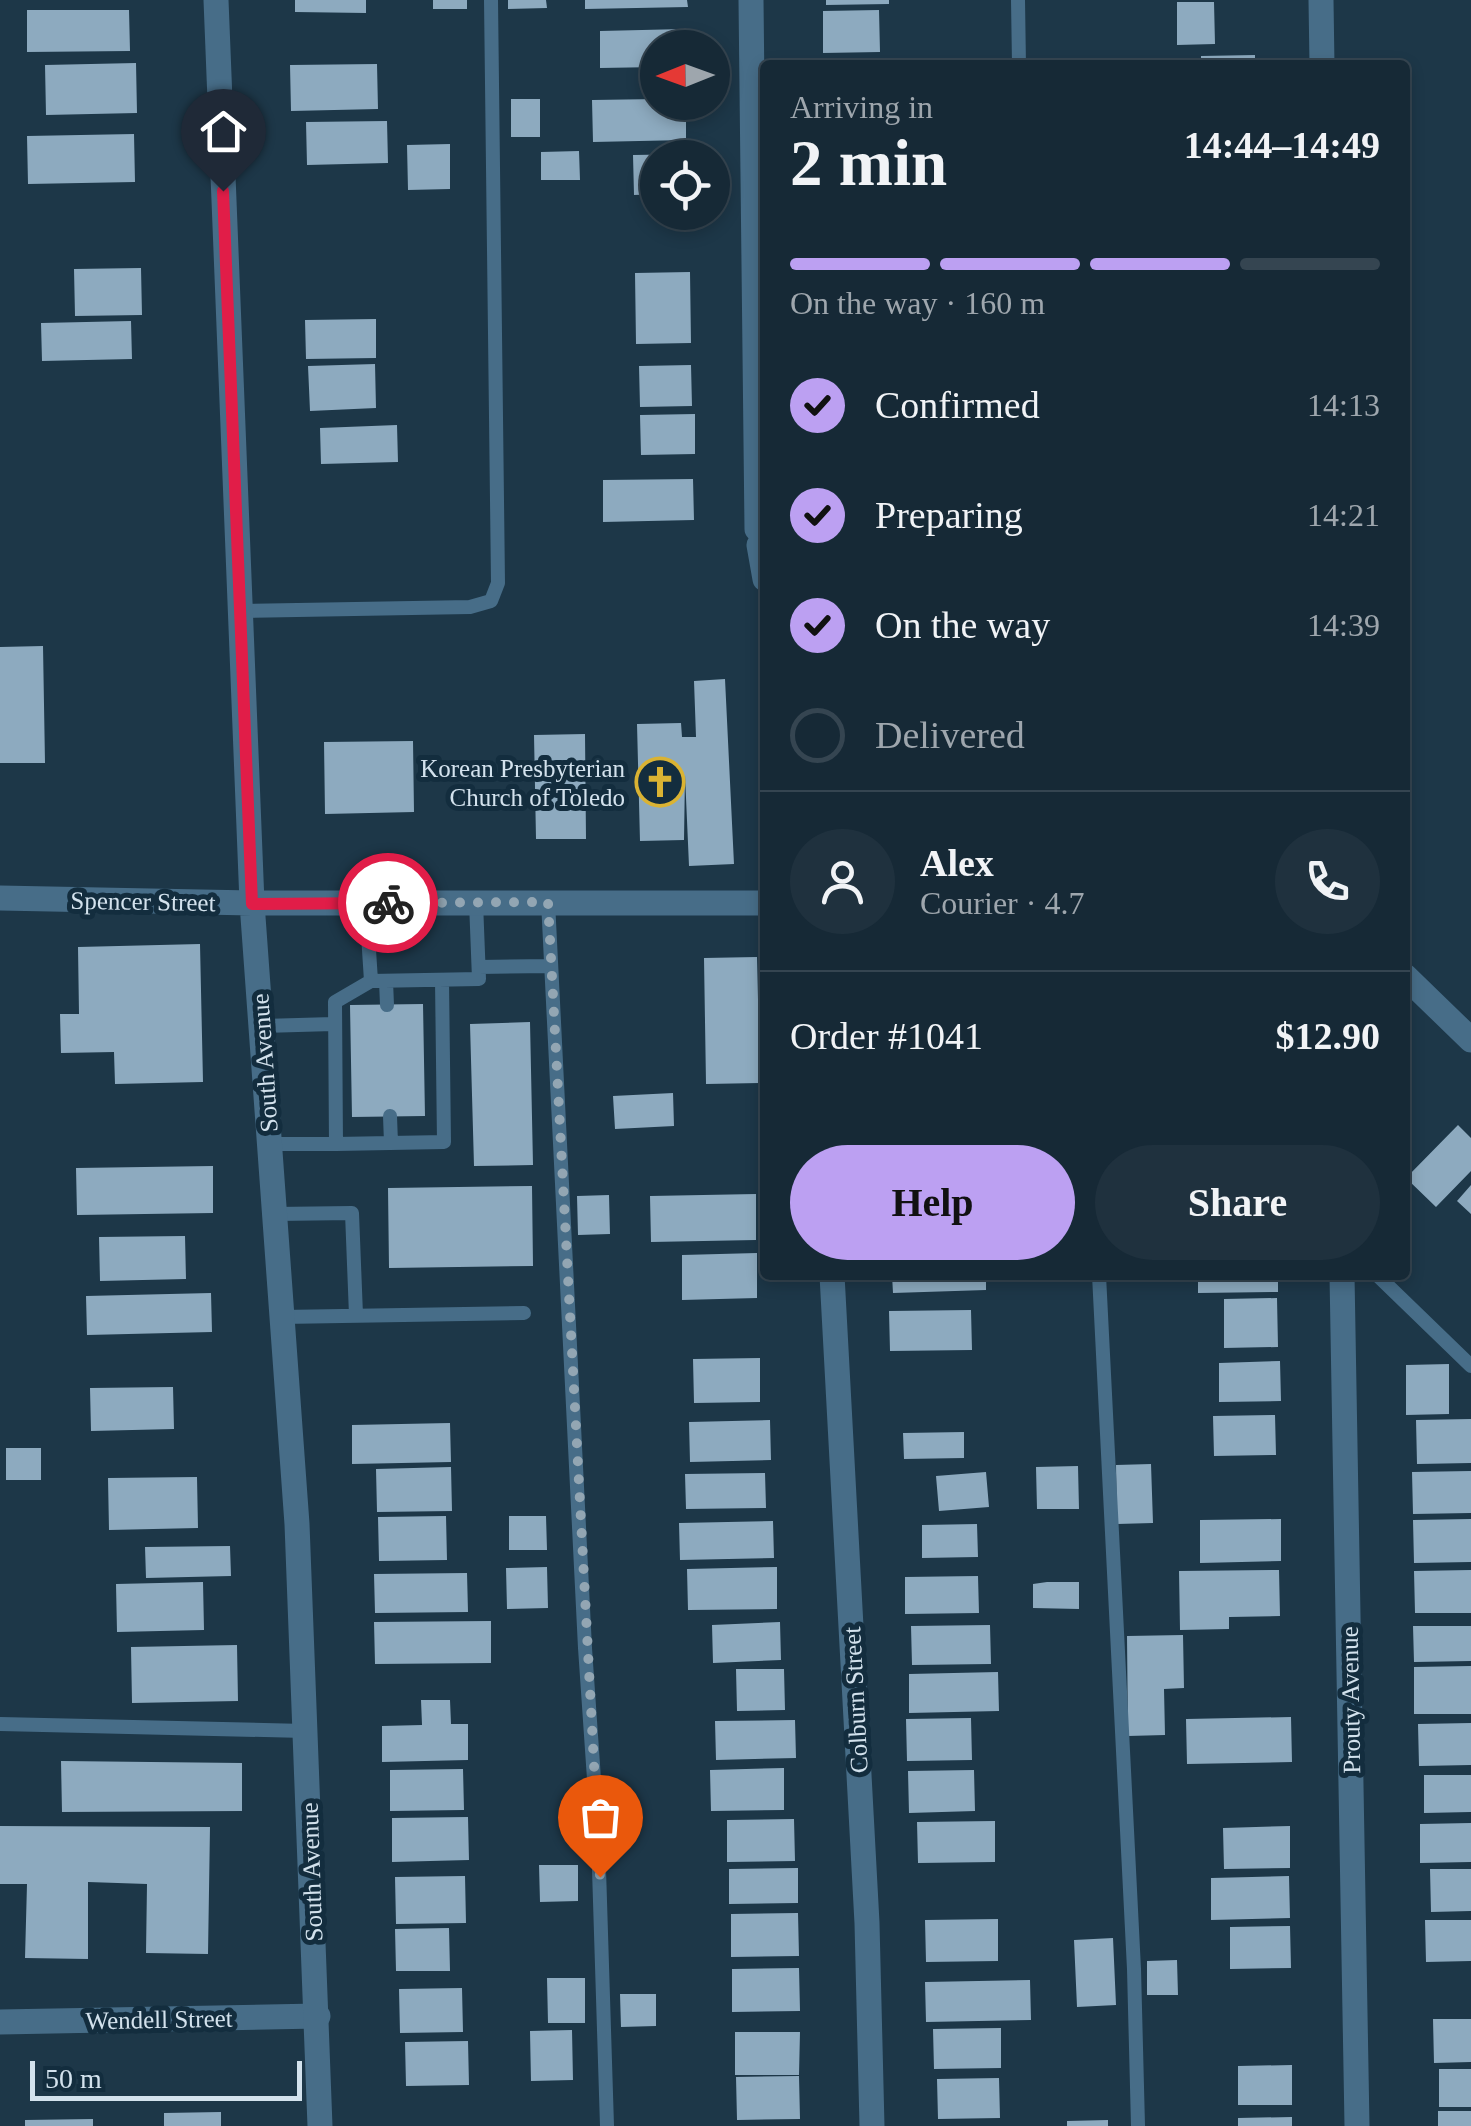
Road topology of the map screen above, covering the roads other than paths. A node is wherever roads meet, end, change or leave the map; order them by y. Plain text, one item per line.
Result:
1 (216, 0) edge
2 (491, 0) edge
3 (751, 0) edge
4 (1018, 0) edge
5 (1321, 0) edge
6 (1019, 60) edge
7 (1322, 60) edge
8 (760, 549) edge
9 (240, 611) junction
10 (0, 898) edge
11 (476, 902) junction
12 (548, 902) junction
13 (366, 903) junction
14 (252, 904) junction
15 (760, 904) edge
16 (551, 966) junction
17 (478, 967) junction
18 (442, 980) junction
19 (379, 981) junction
20 (1410, 981) edge
21 (387, 1004) dead end
22 (333, 1024) junction
23 (263, 1026) junction
24 (1471, 1040) edge
25 (390, 1116) dead end
26 (392, 1142) junction
27 (269, 1144) junction
28 (336, 1144) junction
29 (274, 1214) junction
30 (832, 1280) edge
31 (1099, 1280) edge
32 (1342, 1280) edge
33 (1382, 1280) edge
34 (524, 1313) dead end
35 (356, 1316) junction
36 (282, 1317) junction
37 (1471, 1366) edge
38 (0, 1724) edge
39 (306, 1730) junction
40 (318, 2016) junction
41 (0, 2022) edge
42 (320, 2126) edge
43 (607, 2126) edge
44 (872, 2126) edge
45 (1138, 2126) edge
46 (1357, 2126) edge

1 - 9 street, South Avenue
2 - 9 lane
3 - 8 street
4 - 6 lane
5 - 7 street
9 - 14 street, South Avenue
10 - 14 street, Spencer Street
11 - 12 street, Spencer Street
11 - 13 street, Spencer Street
11 - 17 lane
12 - 15 street, Spencer Street
12 - 16 lane
13 - 14 street, Spencer Street
13 - 19 lane
14 - 23 street, South Avenue
16 - 17 lane
16 - 43 lane
17 - 18 lane
18 - 19 lane
18 - 26 lane
19 - 21 lane
19 - 22 lane
20 - 24 street
22 - 23 lane
22 - 28 lane
23 - 27 street, South Avenue
25 - 26 lane
26 - 28 lane
27 - 28 lane
27 - 29 street, South Avenue
29 - 35 lane
29 - 36 street, South Avenue
30 - 44 street, Colburn Street
31 - 45 lane
32 - 46 street, Prouty Avenue
33 - 37 lane
34 - 35 lane
35 - 36 lane
36 - 39 street, South Avenue
38 - 39 lane
39 - 40 street, South Avenue
40 - 41 street, Wendell Street
40 - 42 street, South Avenue

